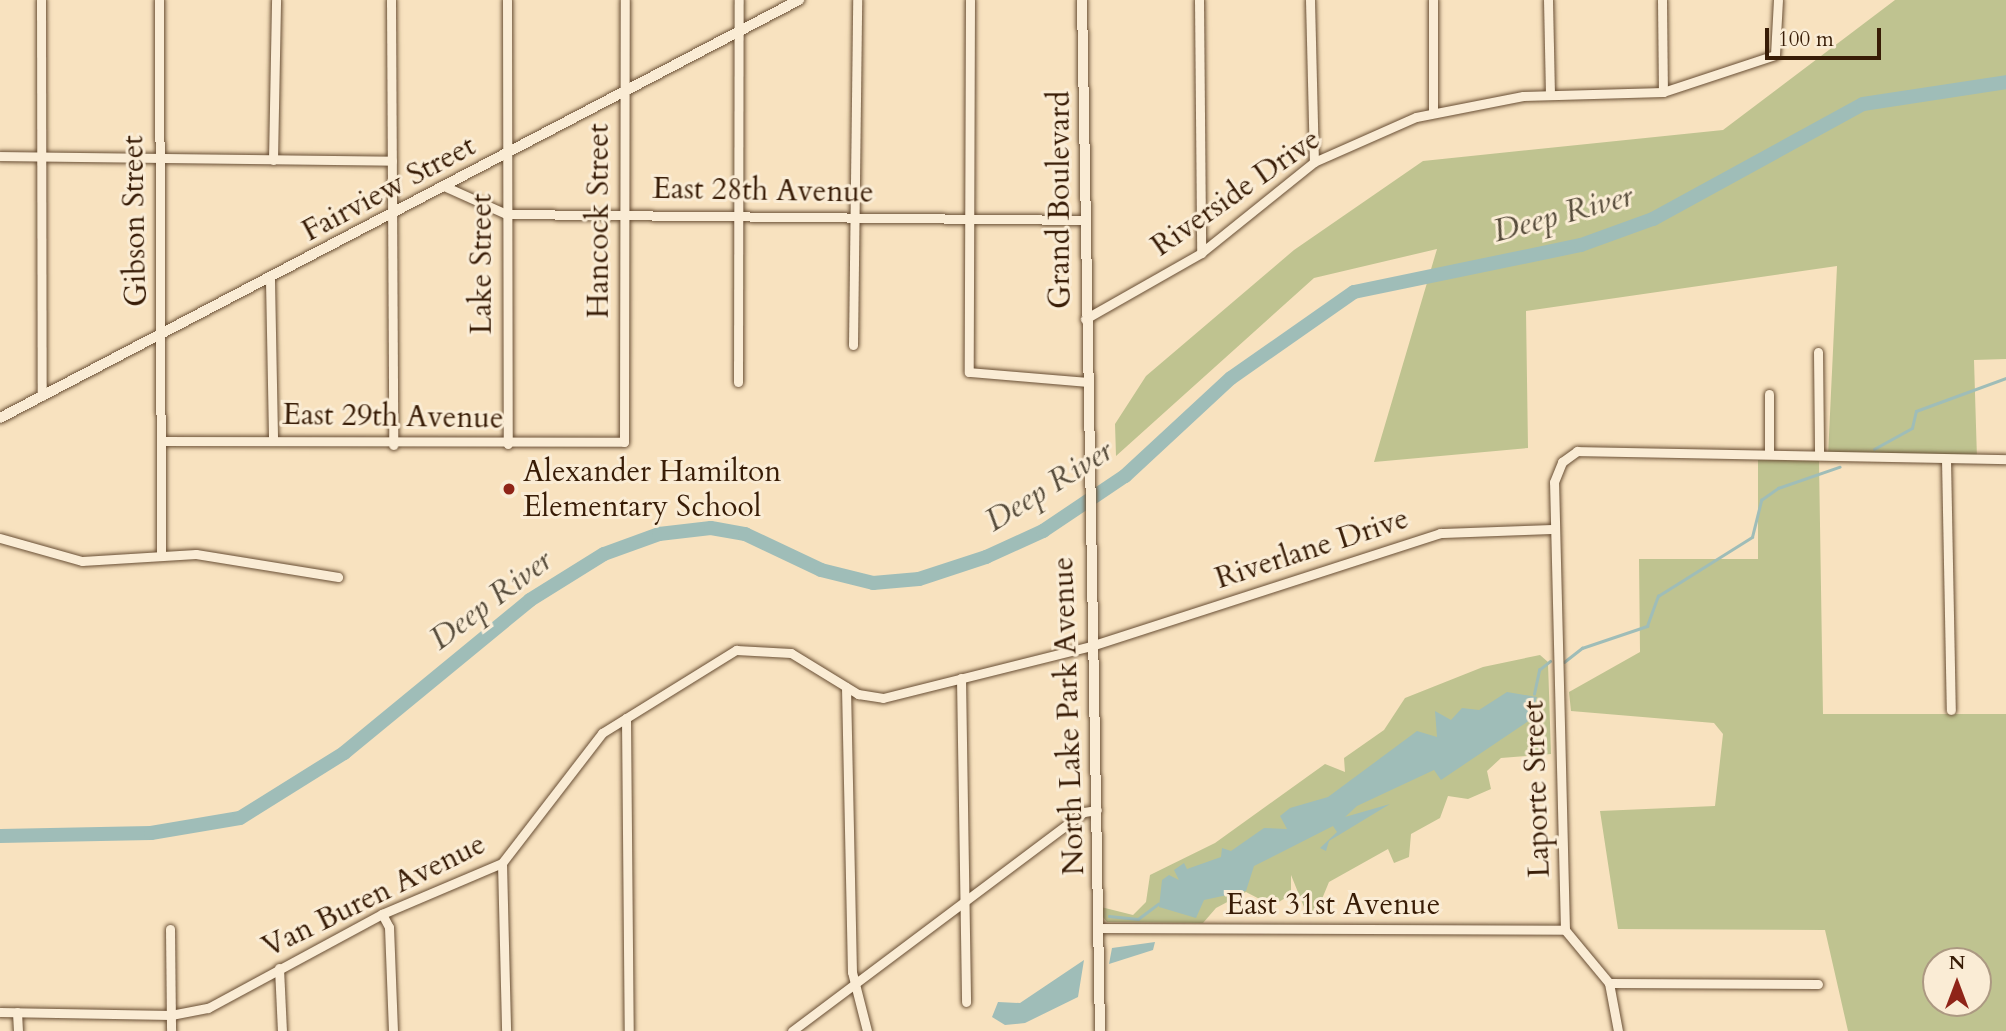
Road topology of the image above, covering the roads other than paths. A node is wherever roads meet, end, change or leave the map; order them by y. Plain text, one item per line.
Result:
1 (41, 0) edge
2 (159, 0) edge
3 (276, 0) edge
4 (391, 0) edge
5 (507, 0) edge
6 (625, 0) edge
7 (739, 0) edge
8 (799, 0) edge
9 (857, 0) edge
10 (970, 0) edge
11 (1082, 0) edge
12 (1199, 0) edge
13 (1310, 0) edge
14 (1433, 0) edge
15 (1548, 0) edge
16 (1662, 0) edge
17 (1778, 0) edge
18 (738, 33) junction
19 (1663, 92) junction
20 (624, 94) junction
21 (1550, 94) junction
22 (1433, 113) junction
23 (508, 152) junction
24 (0, 156) edge
25 (42, 158) junction
26 (158, 160) junction
27 (273, 160) junction
28 (392, 161) junction
29 (1314, 162) junction
30 (446, 187) junction
31 (506, 214) junction
32 (623, 214) junction
33 (737, 215) junction
34 (393, 216) junction
35 (853, 216) junction
36 (972, 218) junction
37 (1084, 220) junction
38 (1201, 253) junction
39 (270, 279) junction
40 (1085, 319) junction
41 (162, 335) junction
42 (853, 345) dead end
43 (1818, 352) dead end
44 (738, 382) dead end
45 (1087, 383) junction
46 (1769, 394) dead end
47 (42, 396) junction
48 (1086, 399) joint
49 (0, 418) edge
50 (273, 438) junction
51 (161, 441) junction
52 (624, 442) joint
53 (508, 444) junction
54 (393, 445) junction
55 (1769, 454) junction
56 (1819, 455) junction
57 (1946, 459) junction
58 (2006, 459) edge
59 (1554, 529) junction
60 (0, 538) edge
61 (162, 553) junction
62 (338, 577) dead end
63 (1091, 646) junction
64 (961, 678) junction
65 (846, 687) junction
66 (1951, 710) dead end
67 (626, 718) junction
68 (1097, 810) junction
69 (502, 863) junction
70 (966, 905) junction
71 (382, 914) junction
72 (1100, 928) junction
73 (170, 929) dead end
74 (1565, 930) junction
75 (279, 968) junction
76 (1609, 983) junction
77 (1818, 984) dead end
78 (856, 987) junction
79 (966, 1002) dead end
80 (0, 1012) edge
81 (17, 1012) junction
82 (171, 1016) junction
83 (18, 1031) edge
84 (172, 1031) edge
85 (282, 1031) edge
86 (393, 1031) edge
87 (506, 1031) edge
88 (629, 1031) edge
89 (792, 1031) edge
90 (867, 1031) edge
91 (1100, 1031) edge
92 (1618, 1031) edge

1 - 25 street
2 - 26 street, Gibson Street
3 - 27 street
4 - 28 street
5 - 23 street, Lake Street
6 - 20 street, Hancock Street
7 - 18 street
8 - 18 street, Fairview Street
9 - 35 street
10 - 36 street
11 - 37 street, Grand Boulevard
12 - 38 street
13 - 29 street
14 - 22 street
15 - 21 street
16 - 19 street
17 - 19 street, Riverside Drive
18 - 20 street, Fairview Street
18 - 33 street
19 - 21 street, Riverside Drive
20 - 23 street, Fairview Street
20 - 32 street, Hancock Street
21 - 22 street, Riverside Drive
22 - 29 street, Riverside Drive
23 - 30 street, Fairview Street
23 - 31 street, Lake Street
24 - 25 street
25 - 26 street
25 - 47 street
26 - 27 street
26 - 41 street, Gibson Street
27 - 28 street
28 - 34 street
29 - 38 street, Riverside Drive
30 - 31 street, East 28th Avenue
30 - 34 street, Fairview Street
31 - 32 street, East 28th Avenue
31 - 53 street, Lake Street
32 - 33 street, East 28th Avenue
32 - 52 street, Hancock Street
33 - 35 street, East 28th Avenue
33 - 44 street
34 - 39 street, Fairview Street
34 - 54 street
35 - 36 street, East 28th Avenue
35 - 42 street
36 - 37 street, East 28th Avenue
36 - 45 street
37 - 40 street, Grand Boulevard
38 - 40 street, Riverside Drive
39 - 41 street, Fairview Street
39 - 50 street
40 - 45 street, Grand Boulevard
41 - 47 street, Fairview Street
41 - 51 street, Gibson Street
43 - 56 street
45 - 48 street, Grand Boulevard
46 - 55 street
47 - 49 street, Fairview Street
48 - 63 street, North Lake Park Avenue
50 - 51 street, East 29th Avenue
50 - 54 street, East 29th Avenue
51 - 61 street, Gibson Street
52 - 53 street, East 29th Avenue
53 - 54 street, East 29th Avenue
55 - 56 street
55 - 59 street, Laporte Street
56 - 57 street
57 - 58 street
57 - 66 street
59 - 63 street, Riverlane Drive
59 - 74 street, Laporte Street
60 - 61 street
61 - 62 street
63 - 64 street, Van Buren Avenue
63 - 68 street, North Lake Park Avenue
64 - 65 street, Van Buren Avenue
64 - 70 street
65 - 67 street, Van Buren Avenue
65 - 78 street
67 - 69 street, Van Buren Avenue
67 - 88 street
68 - 70 street
68 - 72 street, North Lake Park Avenue
69 - 71 street, Van Buren Avenue
69 - 87 street
70 - 78 street
70 - 79 street
71 - 75 street, Van Buren Avenue
71 - 86 street
72 - 74 street, East 31st Avenue
72 - 91 street, North Lake Park Avenue
73 - 82 street
74 - 76 street
75 - 82 street, Van Buren Avenue
75 - 85 street
76 - 77 street
76 - 92 street
78 - 89 street
78 - 90 street
80 - 81 street, Van Buren Avenue
81 - 82 street, Van Buren Avenue
81 - 83 street
82 - 84 street

